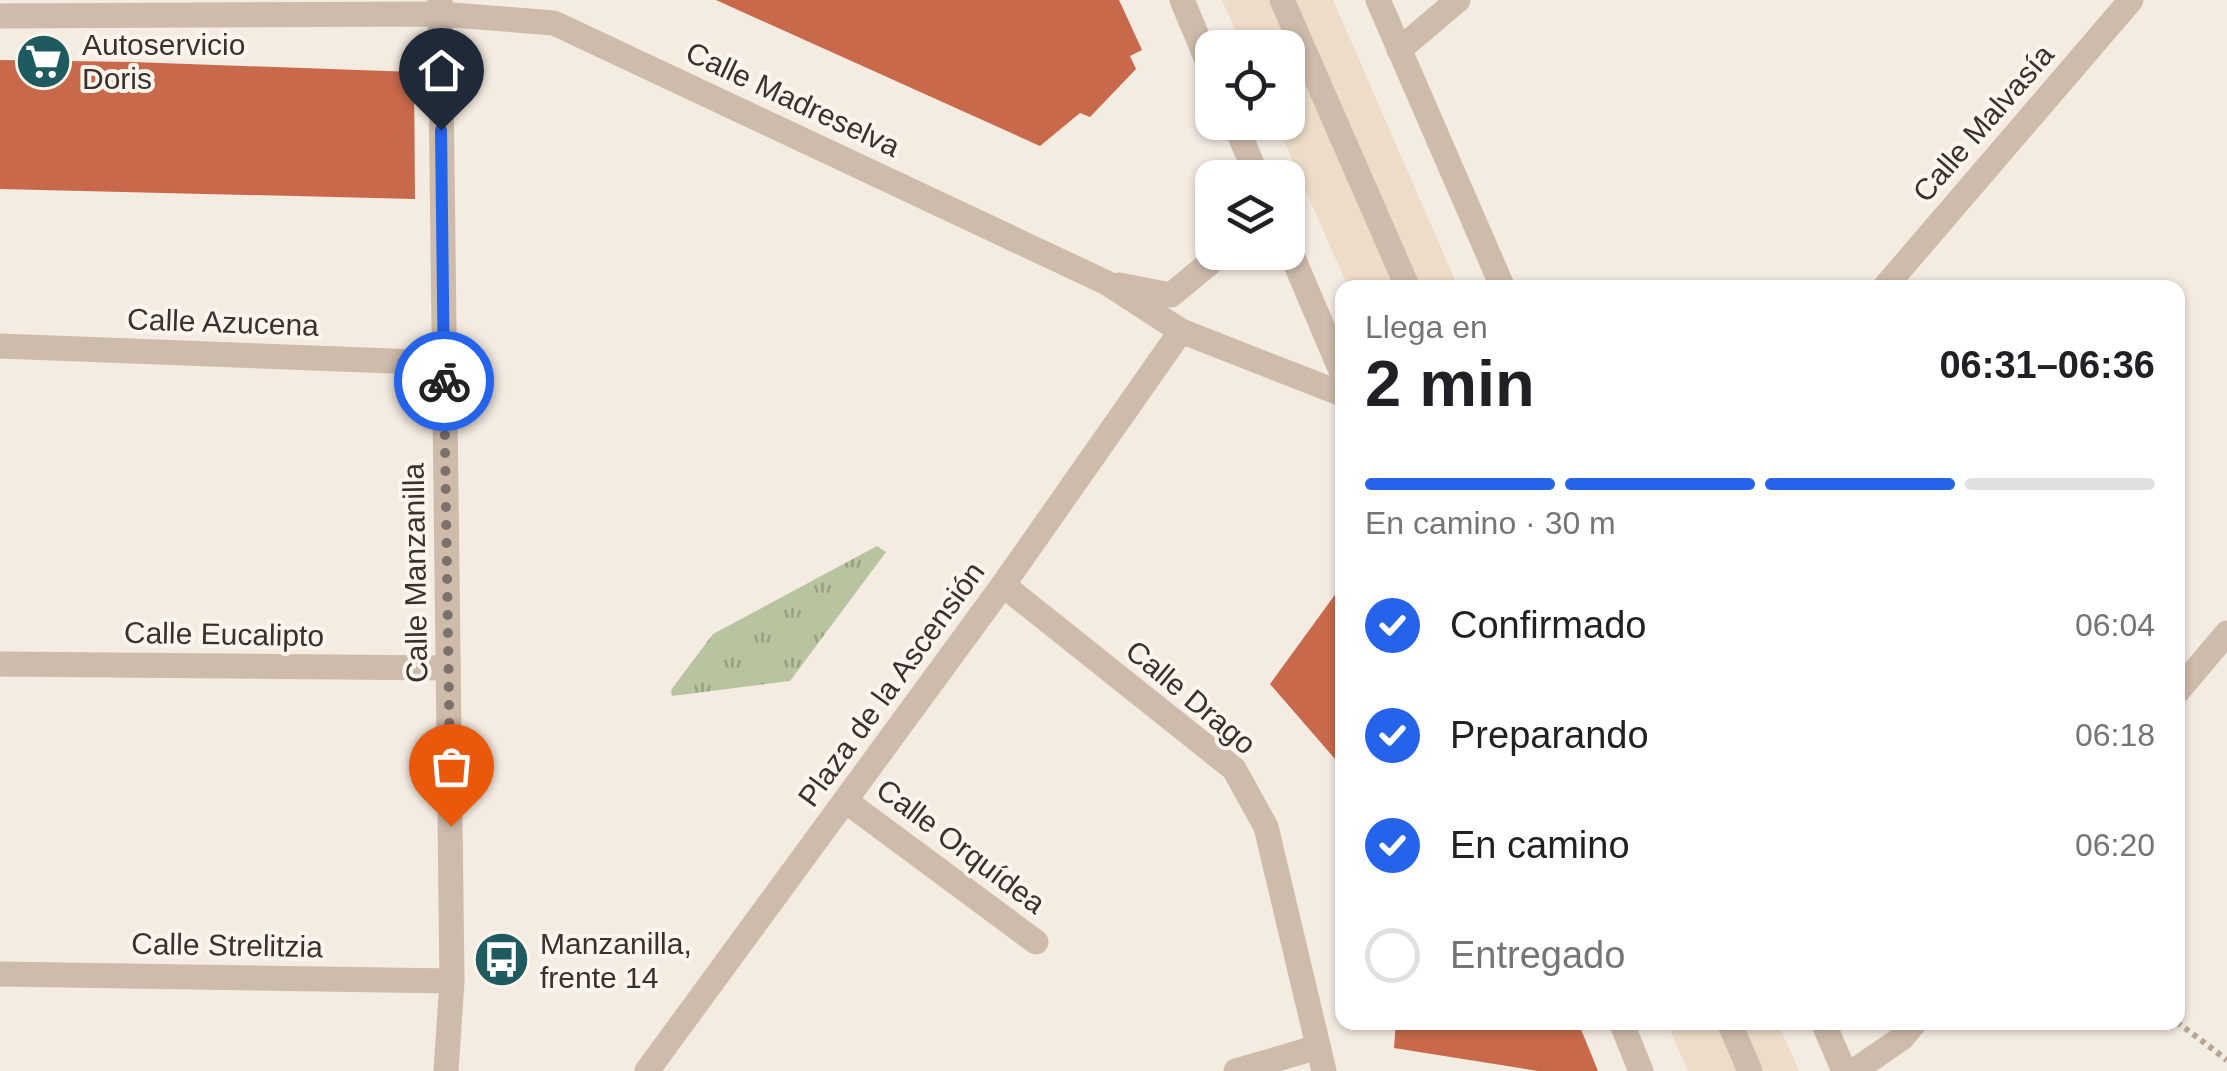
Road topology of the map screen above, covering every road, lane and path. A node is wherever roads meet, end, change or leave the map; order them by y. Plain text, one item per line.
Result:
1 (1182, 0) edge
2 (1282, 0) edge
3 (1378, 0) edge
4 (1458, 0) edge
5 (2131, 0) edge
6 (440, 7) edge
7 (0, 16) edge
8 (1195, 31) edge
9 (1399, 50) junction
10 (1201, 270) edge
11 (1298, 270) edge
12 (1404, 280) edge
13 (1500, 280) edge
14 (1891, 280) edge
15 (1107, 283) junction
16 (1181, 331) junction
17 (0, 346) edge
18 (1335, 357) edge
19 (444, 363) junction
20 (1335, 391) edge
21 (1004, 585) junction
22 (2227, 633) edge
23 (0, 664) edge
24 (448, 668) junction
25 (2185, 683) edge
26 (846, 802) junction
27 (1036, 942) dead end
28 (0, 974) edge
29 (452, 981) junction
30 (2185, 1028) edge
31 (1623, 1030) edge
32 (1732, 1030) edge
33 (1826, 1030) edge
34 (1908, 1030) edge
35 (1321, 1059) edge
36 (2227, 1060) edge
37 (446, 1071) edge
38 (647, 1071) edge
39 (1236, 1071) edge
40 (1641, 1071) edge
41 (1750, 1071) edge
42 (1844, 1071) edge
43 (1854, 1071) edge

1 - 8 street
2 - 12 street
3 - 9 street
4 - 9 street
5 - 14 street, Calle Malvasía
6 - 7 street, Calle Madreselva
6 - 15 street, Calle Madreselva
6 - 19 street, Calle Manzanilla
9 - 13 street
10 - 15 street, Calle Madreselva
11 - 18 street
15 - 16 street, Calle Madreselva
16 - 20 street, Calle Madreselva
16 - 21 street, Plaza de la Ascensión
17 - 19 street, Calle Azucena
19 - 24 street, Calle Manzanilla
21 - 26 street, Plaza de la Ascensión
21 - 35 street, Calle Drago
22 - 25 street
23 - 24 street, Calle Eucalipto
24 - 29 street, Calle Manzanilla
26 - 27 street, Calle Orquídea
26 - 38 street, Plaza de la Ascensión
28 - 29 street, Calle Strelitzia
29 - 37 street, Calle Manzanilla
30 - 36 path
31 - 40 street
32 - 41 street
33 - 42 street
34 - 43 street
35 - 39 street

